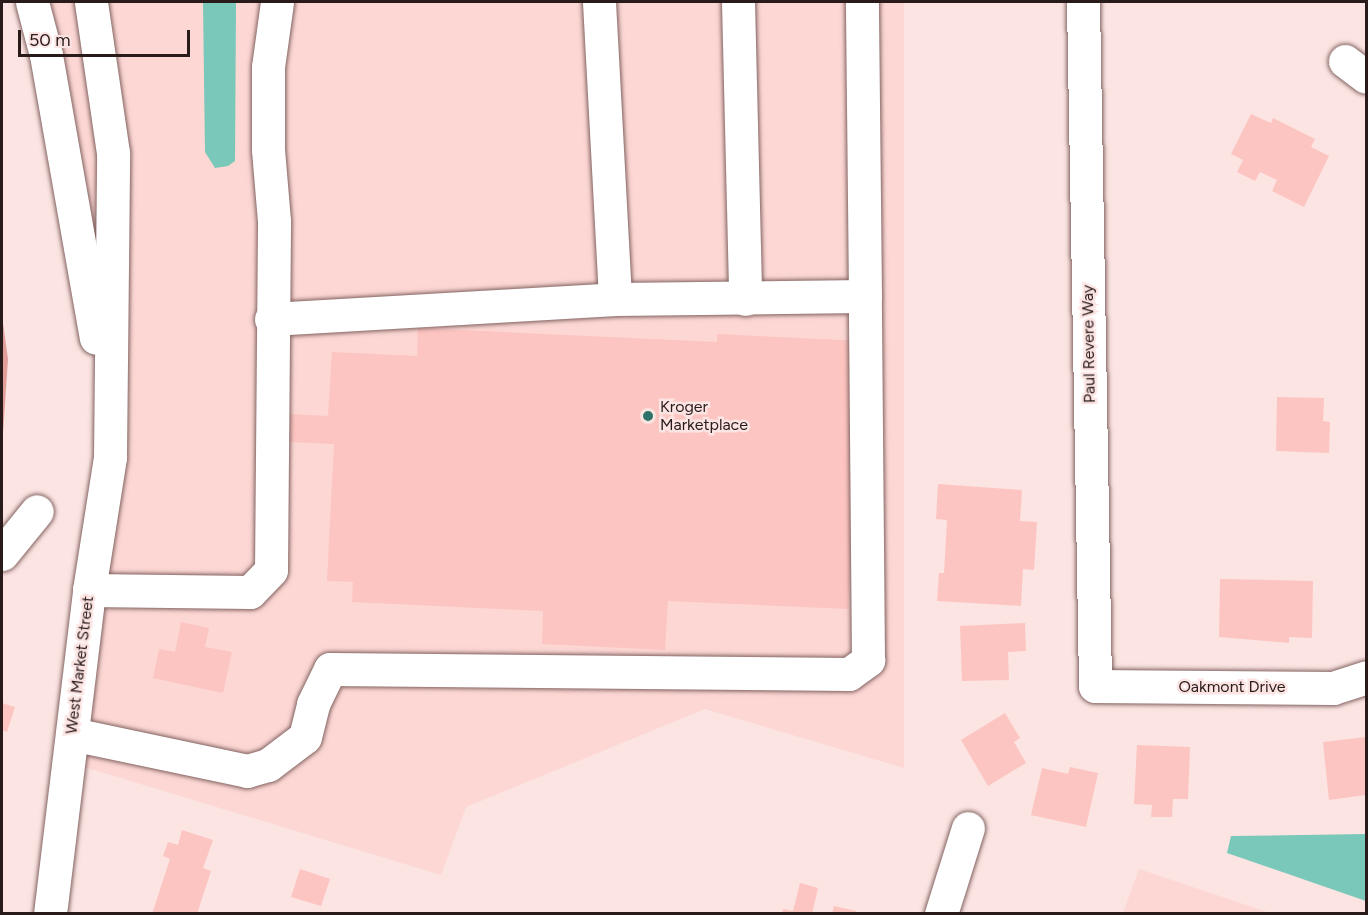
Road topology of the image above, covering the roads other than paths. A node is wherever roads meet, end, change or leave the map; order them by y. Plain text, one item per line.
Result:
1 (32, 2) edge
2 (92, 2) edge
3 (277, 2) edge
4 (599, 2) edge
5 (738, 2) edge
6 (862, 2) edge
7 (1083, 2) edge
8 (865, 296) junction
9 (615, 299) junction
10 (745, 299) junction
11 (271, 319) junction
12 (110, 416) junction
13 (37, 511) dead end
14 (2, 554) edge
15 (89, 590) junction
16 (1366, 677) edge
17 (1095, 686) joint
18 (72, 734) junction
19 (968, 828) dead end
20 (50, 914) edge
21 (940, 914) edge

1 - 12 main road
2 - 12 main road
3 - 11 main road
4 - 9 main road
5 - 10 main road
6 - 8 main road
7 - 17 main road, Paul Revere Way
8 - 10 main road
8 - 18 main road
9 - 10 main road
9 - 11 main road
11 - 15 main road
12 - 15 main road, West Market Street
13 - 14 main road
15 - 18 main road, West Market Street
16 - 17 main road, Oakmont Drive
18 - 20 main road, West Market Street
19 - 21 main road

